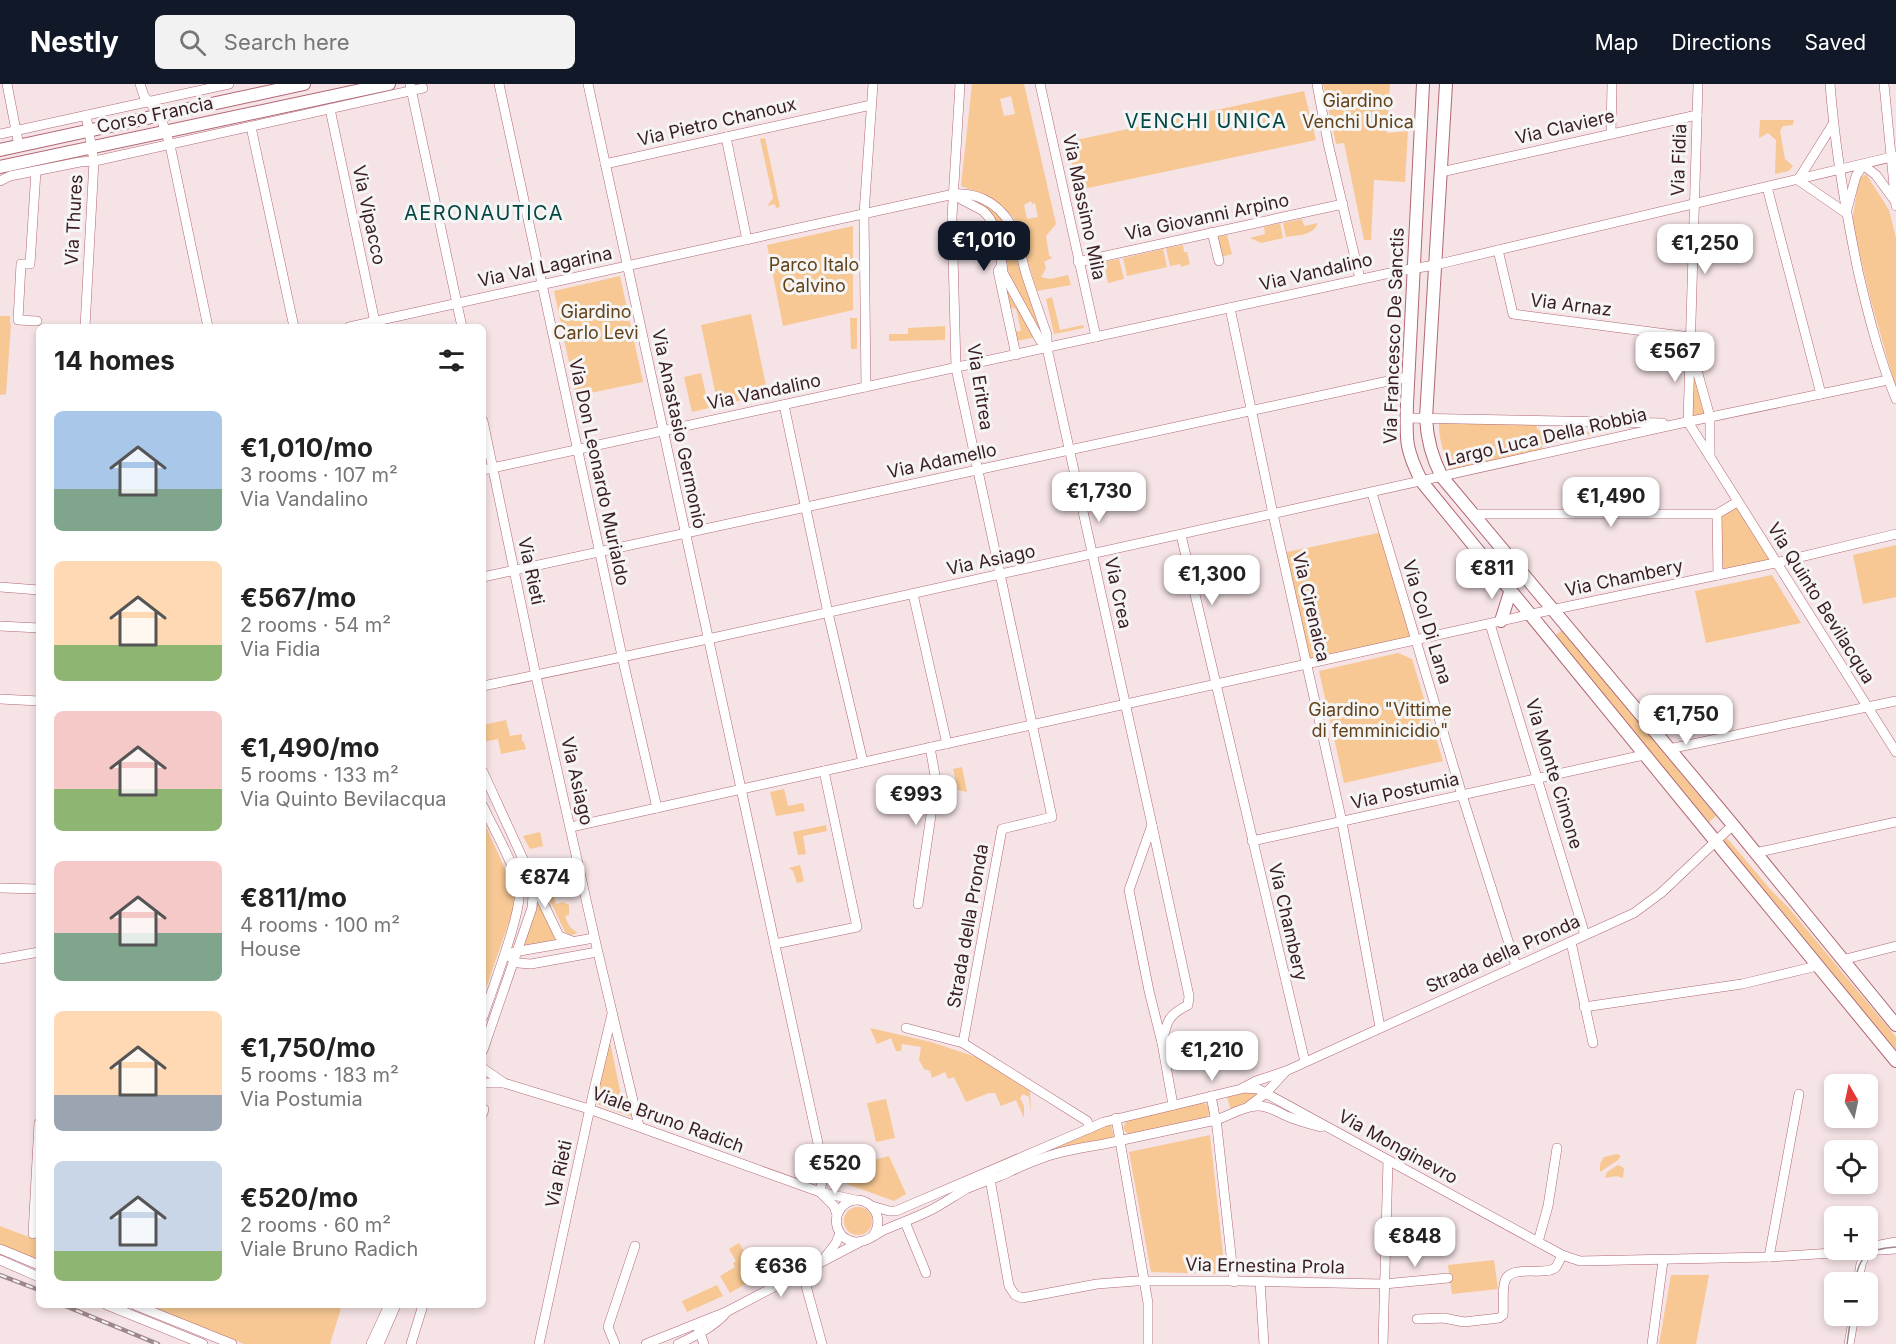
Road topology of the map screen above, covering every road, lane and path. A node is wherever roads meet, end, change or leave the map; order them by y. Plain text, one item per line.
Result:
1 (7, 84) edge
2 (140, 84) edge
3 (229, 84) edge
4 (304, 84) edge
5 (388, 84) edge
6 (499, 84) edge
7 (588, 84) edge
8 (873, 84) edge
9 (960, 84) edge
10 (1040, 84) edge
11 (1317, 84) edge
12 (1423, 84) edge
13 (1446, 84) edge
14 (1612, 84) edge
15 (1698, 84) edge
16 (1830, 84) edge
17 (1884, 84) edge
18 (280, 86) edge
19 (411, 87) edge
20 (423, 88) dead end
21 (148, 101) junction
22 (872, 105) junction
23 (284, 106) junction
24 (330, 109) junction
25 (86, 115) junction
26 (1697, 115) junction
27 (163, 123) junction
28 (1833, 124) junction
29 (251, 127) junction
30 (16, 130) junction
31 (89, 130) junction
32 (0, 134) edge
33 (1611, 134) junction
34 (726, 137) junction
35 (170, 145) junction
36 (19, 146) junction
37 (92, 147) junction
38 (0, 150) edge
39 (1893, 157) edge
40 (94, 162) junction
41 (605, 165) junction
42 (1863, 165) junction
43 (0, 167) edge
44 (1839, 170) junction
45 (36, 171) junction
46 (1441, 172) junction
47 (1798, 180) junction
48 (0, 181) edge
49 (1767, 187) junction
50 (954, 194) junction
51 (1343, 204) junction
52 (1694, 204) junction
53 (1896, 204) edge
54 (1846, 213) junction
55 (864, 214) junction
56 (1212, 232) junction
57 (747, 240) junction
58 (1498, 250) junction
59 (1219, 261) dead end
60 (1078, 262) junction
61 (1002, 264) junction
62 (1435, 265) junction
63 (627, 266) junction
64 (1413, 268) junction
65 (1360, 279) junction
66 (542, 285) junction
67 (457, 303) junction
68 (1230, 308) junction
69 (36, 321) dead end
70 (85, 324) edge
71 (207, 324) edge
72 (293, 324) edge
73 (376, 324) edge
74 (461, 324) edge
75 (1096, 337) junction
76 (1690, 341) junction
77 (1047, 348) junction
78 (1016, 355) junction
79 (956, 368) junction
80 (1407, 377) junction
81 (1888, 380) junction
82 (866, 387) junction
83 (1821, 394) junction
84 (1896, 399) edge
85 (784, 405) junction
86 (1251, 411) junction
87 (1710, 417) junction
88 (1406, 418) junction
89 (1426, 418) junction
90 (1688, 422) junction
91 (1677, 424) junction
92 (663, 431) junction
93 (486, 435) edge
94 (578, 449) junction
95 (1070, 450) junction
96 (1710, 457) junction
97 (493, 468) junction
98 (486, 469) edge
99 (978, 470) junction
100 (1443, 477) junction
101 (1422, 482) junction
102 (1372, 493) junction
103 (1737, 501) junction
104 (806, 507) junction
105 (1273, 514) junction
106 (1474, 514) junction
107 (1717, 514) junction
108 (685, 533) junction
109 (1896, 534) edge
110 (1181, 535) junction
111 (600, 552) junction
112 (1092, 555) junction
113 (1775, 563) junction
114 (514, 570) junction
115 (1001, 575) junction
116 (1718, 575) junction
117 (486, 576) edge
118 (0, 586) edge
119 (1511, 589) junction
120 (36, 590) edge
121 (913, 594) junction
122 (1554, 609) junction
123 (828, 613) junction
124 (1532, 614) junction
125 (1496, 622) junction
126 (0, 626) edge
127 (36, 628) edge
128 (708, 639) junction
129 (1415, 640) junction
130 (622, 656) junction
131 (1307, 664) junction
132 (536, 676) junction
133 (1217, 684) junction
134 (486, 685) edge
135 (0, 699) edge
136 (36, 701) edge
137 (1896, 701) edge
138 (1125, 704) junction
139 (1867, 707) junction
140 (1034, 724) junction
141 (947, 744) junction
142 (930, 747) junction
143 (1669, 749) junction
144 (1896, 752) edge
145 (1644, 755) junction
146 (863, 762) junction
147 (824, 771) junction
148 (486, 779) edge
149 (1538, 779) junction
150 (741, 789) junction
151 (1462, 795) junction
152 (657, 808) junction
153 (486, 813) edge
154 (1342, 822) junction
155 (1896, 822) edge
156 (1152, 825) junction
157 (1733, 825) junction
158 (571, 827) junction
159 (1716, 841) junction
160 (1252, 842) junction
161 (1755, 853) junction
162 (534, 883) junction
163 (0, 888) edge
164 (36, 889) edge
165 (918, 904) dead end
166 (1585, 935) junction
167 (575, 942) junction
168 (1570, 942) junction
169 (775, 944) junction
170 (596, 945) junction
171 (1896, 946) edge
172 (36, 953) edge
173 (509, 954) junction
174 (0, 959) edge
175 (1842, 960) junction
176 (531, 964) junction
177 (1516, 966) junction
178 (1817, 966) junction
179 (508, 979) junction
180 (1584, 1007) junction
181 (486, 1010) edge
182 (613, 1012) junction
183 (1896, 1025) edge
184 (1380, 1027) junction
185 (906, 1028) dead end
186 (486, 1041) edge
187 (963, 1043) junction
188 (1162, 1043) junction
189 (1593, 1043) dead end
190 (1896, 1061) edge
191 (1305, 1062) junction
192 (1286, 1071) junction
193 (486, 1073) edge
194 (1278, 1082) junction
195 (486, 1083) edge
196 (504, 1083) junction
197 (1241, 1089) junction
198 (1266, 1093) junction
199 (1799, 1094) dead end
200 (1211, 1096) junction
201 (1281, 1101) junction
202 (1173, 1105) junction
203 (1247, 1108) junction
204 (589, 1109) junction
205 (1116, 1118) junction
206 (1216, 1120) junction
207 (639, 1126) junction
208 (1090, 1128) junction
209 (1332, 1130) junction
210 (1120, 1141) junction
211 (1557, 1148) dead end
212 (1388, 1160) junction
213 (36, 1178) edge
214 (990, 1179) junction
215 (820, 1192) junction
216 (930, 1198) junction
217 (855, 1200) junction
218 (872, 1206) junction
219 (932, 1210) junction
220 (837, 1215) junction
221 (905, 1222) junction
222 (840, 1233) junction
223 (33, 1234) dead end
224 (873, 1236) junction
225 (1538, 1242) junction
226 (1896, 1242) edge
227 (858, 1243) junction
228 (635, 1246) dead end
229 (1878, 1246) edge
230 (1896, 1249) edge
231 (0, 1250) edge
232 (1878, 1250) edge
233 (1824, 1254) edge
234 (1562, 1255) junction
235 (1769, 1257) junction
236 (0, 1260) edge
237 (823, 1260) junction
238 (1664, 1261) junction
239 (36, 1265) edge
240 (802, 1271) junction
241 (926, 1273) dead end
242 (36, 1276) edge
243 (1448, 1278) dead end
244 (1260, 1281) junction
245 (1145, 1282) junction
246 (1234, 1282) junction
247 (1384, 1284) junction
248 (114, 1308) edge
249 (142, 1308) edge
250 (388, 1308) edge
251 (395, 1308) edge
252 (422, 1308) edge
253 (150, 1311) junction
254 (726, 1312) junction
255 (1417, 1319) dead end
256 (145, 1321) junction
257 (696, 1323) junction
258 (1853, 1326) edge
259 (700, 1334) junction
260 (202, 1344) edge
261 (232, 1344) edge
262 (371, 1344) edge
263 (379, 1344) edge
264 (411, 1344) edge
265 (540, 1344) edge
266 (615, 1344) edge
267 (646, 1344) edge
268 (678, 1344) edge
269 (704, 1344) edge
270 (822, 1344) edge
271 (1148, 1344) edge
272 (1264, 1344) edge
273 (1383, 1344) edge
274 (1652, 1344) edge
275 (1850, 1344) edge

1 - 30 street
2 - 21 street
3 - 21 street, Corso Francia
4 - 18 main road, Corso Francia
5 - 23 main road, Corso Francia
6 - 66 street, Via Don Leonardo Murialdo
7 - 41 street, Via Anastasio Germonio
8 - 22 street
9 - 50 street, Via Eritrea
10 - 60 street, Via Massimo Mila
11 - 51 street
12 - 64 main road, Via Francesco De Sanctis
13 - 46 main road, Via Francesco De Sanctis
14 - 33 street
15 - 26 street, Via Fidia
16 - 28 street
17 - 39 street
18 - 23 street
18 - 27 main road, Corso Francia
19 - 20 street, Corso Francia
19 - 24 street, Corso Francia
19 - 67 street
21 - 25 street, Corso Francia
21 - 27 street
22 - 34 street, Via Pietro Chanoux
22 - 55 street
23 - 27 main road, Corso Francia
24 - 29 street, Corso Francia
24 - 73 street, Via Vipacco
25 - 30 street, Corso Francia
25 - 31 street, Via Thures
26 - 33 street, Via Claviere
26 - 52 street, Via Fidia
27 - 31 main road, Corso Francia
27 - 35 street
27 - 37 main road, Corso Francia
28 - 44 street
28 - 47 street
29 - 35 street, Corso Francia
29 - 72 street
30 - 32 street, Corso Francia
30 - 36 street
31 - 36 main road, Corso Francia
31 - 37 street, Via Thures
33 - 46 street, Via Claviere
34 - 41 street, Via Pietro Chanoux
34 - 57 street
35 - 40 street, Corso Francia
35 - 71 street
36 - 38 main road, Corso Francia
37 - 40 street, Via Thures
37 - 43 main road, Corso Francia
39 - 42 street, Via Vandalino
39 - 53 street
40 - 45 street, Corso Francia
40 - 70 street, Via Thures
41 - 63 street, Via Anastasio Germonio
42 - 44 street, Via Vandalino
42 - 53 street
42 - 54 street
44 - 47 street, Via Vandalino
44 - 54 street
45 - 48 street, Corso Francia
45 - 69 street
46 - 62 main road, Via Francesco De Sanctis
47 - 49 street, Via Vandalino
47 - 54 street
49 - 52 street, Via Vandalino
49 - 83 street
50 - 55 street, Via Val Lagarina
50 - 61 street
50 - 77 street
50 - 79 street, Via Eritrea
51 - 56 street, Via Giovanni Arpino
51 - 65 street
52 - 58 street, Via Vandalino
52 - 76 street, Via Fidia
54 - 81 street
55 - 57 street, Via Val Lagarina
55 - 82 street
56 - 59 street
56 - 60 street, Via Giovanni Arpino
57 - 63 street, Via Val Lagarina
58 - 62 street, Via Vandalino
58 - 76 street, Via Arnaz
60 - 75 street, Via Massimo Mila
61 - 77 street
61 - 78 street
62 - 64 street, Via Vandalino
62 - 89 main road, Via Francesco De Sanctis
63 - 66 street, Via Val Lagarina
63 - 92 street, Via Anastasio Germonio
64 - 65 street, Via Vandalino
64 - 80 main road, Via Francesco De Sanctis
65 - 68 street, Via Vandalino
66 - 67 street, Via Val Lagarina
66 - 94 street, Via Don Leonardo Murialdo
67 - 73 street, Via Val Lagarina
67 - 74 street
68 - 75 street, Via Vandalino
68 - 86 street, Via Cirenaica
75 - 77 street, Via Vandalino
76 - 87 street, Via Fidia
76 - 90 street, Via Fidia
77 - 78 street, Via Vandalino
77 - 95 street, Via Crea
78 - 79 street, Via Vandalino
79 - 82 street, Via Vandalino
79 - 99 street, Via Eritrea
80 - 86 street, Via Adamello
80 - 88 main road, Via Francesco De Sanctis
81 - 83 street, Largo Luca Della Robbia
81 - 84 street
82 - 85 street, Via Vandalino
83 - 87 street, Largo Luca Della Robbia
85 - 92 street, Via Vandalino
85 - 104 street
86 - 95 street, Via Adamello
86 - 105 street, Via Cirenaica
87 - 90 street, Largo Luca Della Robbia
87 - 96 street
88 - 89 street, Largo Luca Della Robbia
88 - 101 main road, Via Francesco De Sanctis
89 - 91 street, Largo Luca Della Robbia
89 - 100 main road, Via Francesco De Sanctis
90 - 91 street, Largo Luca Della Robbia
90 - 96 street, Via Quinto Bevilacqua
91 - 100 street, Largo Luca Della Robbia
92 - 94 street, Via Vandalino
92 - 108 street, Via Anastasio Germonio
93 - 97 street, Via Rieti
94 - 97 street, Via Vandalino
94 - 111 street, Via Don Leonardo Murialdo
95 - 99 street, Via Adamello
95 - 112 street, Via Crea
96 - 103 street, Via Quinto Bevilacqua
97 - 98 street, Via Vandalino
97 - 114 street, Via Rieti
99 - 104 street, Via Adamello
99 - 115 street, Via Eritrea
100 - 101 street, Largo Luca Della Robbia
100 - 106 main road, Via Francesco De Sanctis
101 - 102 street, Via Asiago
101 - 119 main road, Via Francesco De Sanctis
102 - 105 street, Via Asiago
102 - 129 street, Via Col Di Lana
103 - 107 street
103 - 113 street, Via Quinto Bevilacqua
104 - 108 street, Via Adamello
104 - 123 street
105 - 110 street, Via Asiago
105 - 131 street, Via Cirenaica
106 - 107 street
106 - 122 main road, Via Francesco De Sanctis
107 - 116 street
108 - 111 street, Via Adamello
108 - 128 street, Via Anastasio Germonio
109 - 113 street, Via Chambery
110 - 112 street, Via Asiago
110 - 133 street
111 - 114 street, Via Adamello
111 - 130 street, Via Don Leonardo Murialdo
112 - 115 street, Via Asiago
112 - 138 street, Via Crea
113 - 116 street, Via Chambery
113 - 139 street, Via Quinto Bevilacqua
114 - 117 street, Via Adamello
114 - 132 street, Via Rieti
115 - 121 street, Via Asiago
115 - 140 street, Via Eritrea
116 - 122 street, Via Chambery
118 - 120 street
119 - 124 main road, Via Francesco De Sanctis
119 - 125 main road
121 - 123 street, Via Asiago
121 - 141 street
122 - 124 street, Via Chambery
122 - 143 main road, Via Francesco De Sanctis
123 - 128 street, Via Asiago
123 - 146 street
124 - 125 street, Via Chambery
124 - 145 main road, Via Francesco De Sanctis
125 - 129 street, Via Chambery
125 - 149 street, Via Monte Cimone
126 - 127 street
128 - 130 street, Via Asiago
128 - 150 street
129 - 131 street, Via Chambery
129 - 151 street, Via Col Di Lana
130 - 132 street, Via Asiago
130 - 152 street
131 - 133 street, Via Chambery
131 - 154 street, Via Cirenaica
132 - 134 street
132 - 158 street, Via Asiago
133 - 138 street, Via Chambery
133 - 160 street, Via Chambery
135 - 136 street
137 - 139 street
138 - 140 street, Via Chambery
138 - 156 street
139 - 143 street
139 - 144 street, Via Quinto Bevilacqua
140 - 141 street, Via Chambery
140 - 187 street, Strada della Pronda
141 - 142 street, Via Chambery
142 - 146 street, Via Chambery
142 - 165 street
143 - 157 main road, Via Francesco De Sanctis
145 - 149 street, Via Postumia
145 - 159 main road, Via Francesco De Sanctis
146 - 147 street, Via Chambery
147 - 150 street, Via Chambery
147 - 169 street
148 - 162 street
149 - 151 street, Via Postumia
149 - 166 street, Via Monte Cimone
150 - 152 street, Via Chambery
150 - 169 street
151 - 154 street, Via Postumia
151 - 177 street, Via Col Di Lana
152 - 158 street, Via Chambery
153 - 173 street
154 - 160 street
154 - 184 street, Via Postumia
155 - 161 street
156 - 188 street
156 - 188 street
157 - 159 street
157 - 161 main road, Via Francesco De Sanctis
158 - 170 street, Via Asiago
159 - 166 street, Strada della Pronda
159 - 178 main road, Via Francesco De Sanctis
160 - 191 street, Via Chambery
161 - 175 main road, Via Francesco De Sanctis
162 - 167 street
162 - 173 street
163 - 164 street
166 - 168 street, Strada della Pronda
167 - 170 street
167 - 173 street
168 - 177 street, Strada della Pronda
168 - 180 street
169 - 215 street
170 - 176 street
170 - 182 street, Via Rieti
171 - 175 street
172 - 174 street
173 - 176 street
173 - 179 street
173 - 181 street
175 - 183 main road, Via Francesco De Sanctis
176 - 179 street
177 - 184 street, Strada della Pronda
178 - 180 street
178 - 190 main road, Via Francesco De Sanctis
179 - 186 street
180 - 189 street
182 - 204 street, Via Rieti
182 - 207 street, Via Rieti
184 - 191 street, Strada della Pronda
185 - 187 street
187 - 208 street
188 - 202 street
191 - 192 street, Strada della Pronda
192 - 194 street, Strada della Pronda
192 - 197 street, Strada della Pronda
193 - 196 street, Viale Bruno Radich
194 - 198 street, Strada della Pronda
194 - 201 street
195 - 196 street, Viale Bruno Radich
196 - 204 street, Viale Bruno Radich
197 - 198 street, Via Monginevro
197 - 200 street, Strada della Pronda
198 - 201 street, Via Monginevro
198 - 203 street, Strada della Pronda
199 - 235 street
200 - 202 street, Strada della Pronda
200 - 206 street
201 - 209 street, Via Monginevro
202 - 205 street, Strada della Pronda
203 - 206 street
203 - 209 street
204 - 207 street, Viale Bruno Radich
204 - 265 street, Via Rieti
205 - 208 street, Strada della Pronda
205 - 210 street
206 - 210 street
206 - 246 street
207 - 215 street, Viale Bruno Radich
208 - 216 street, Strada della Pronda
209 - 212 street, Via Monginevro
210 - 214 street
210 - 245 street
211 - 225 street
212 - 225 street, Via Monginevro
212 - 247 street
213 - 223 street
214 - 219 street
214 - 245 street, Via Ernestina Prola
215 - 217 street, Viale Bruno Radich
215 - 220 street
216 - 218 street, Strada della Pronda
216 - 219 street
217 - 218 street
217 - 220 street
218 - 224 street
219 - 221 street
220 - 222 street
221 - 224 street
221 - 241 street
222 - 227 street
222 - 237 street
224 - 227 street
225 - 234 street, Via Monginevro
226 - 229 street, Via Monginevro
227 - 237 street
228 - 266 street
230 - 232 street, Via Monginevro
231 - 239 street
233 - 235 street, Via Monginevro
234 - 238 street, Via Monginevro
234 - 255 street
235 - 238 street, Via Monginevro
236 - 242 street
237 - 240 street
238 - 274 street
240 - 254 street
240 - 270 street
243 - 247 street, Via Ernestina Prola
244 - 246 street, Via Ernestina Prola
244 - 247 street, Via Ernestina Prola
244 - 272 street
245 - 246 street, Via Ernestina Prola
245 - 271 street
247 - 273 street
248 - 256 street
249 - 253 street
250 - 262 street
251 - 263 street
252 - 264 street
253 - 256 street
253 - 261 street
254 - 257 street
254 - 259 street
256 - 260 street
257 - 259 street
257 - 267 street
258 - 275 street
259 - 268 street
259 - 269 street

